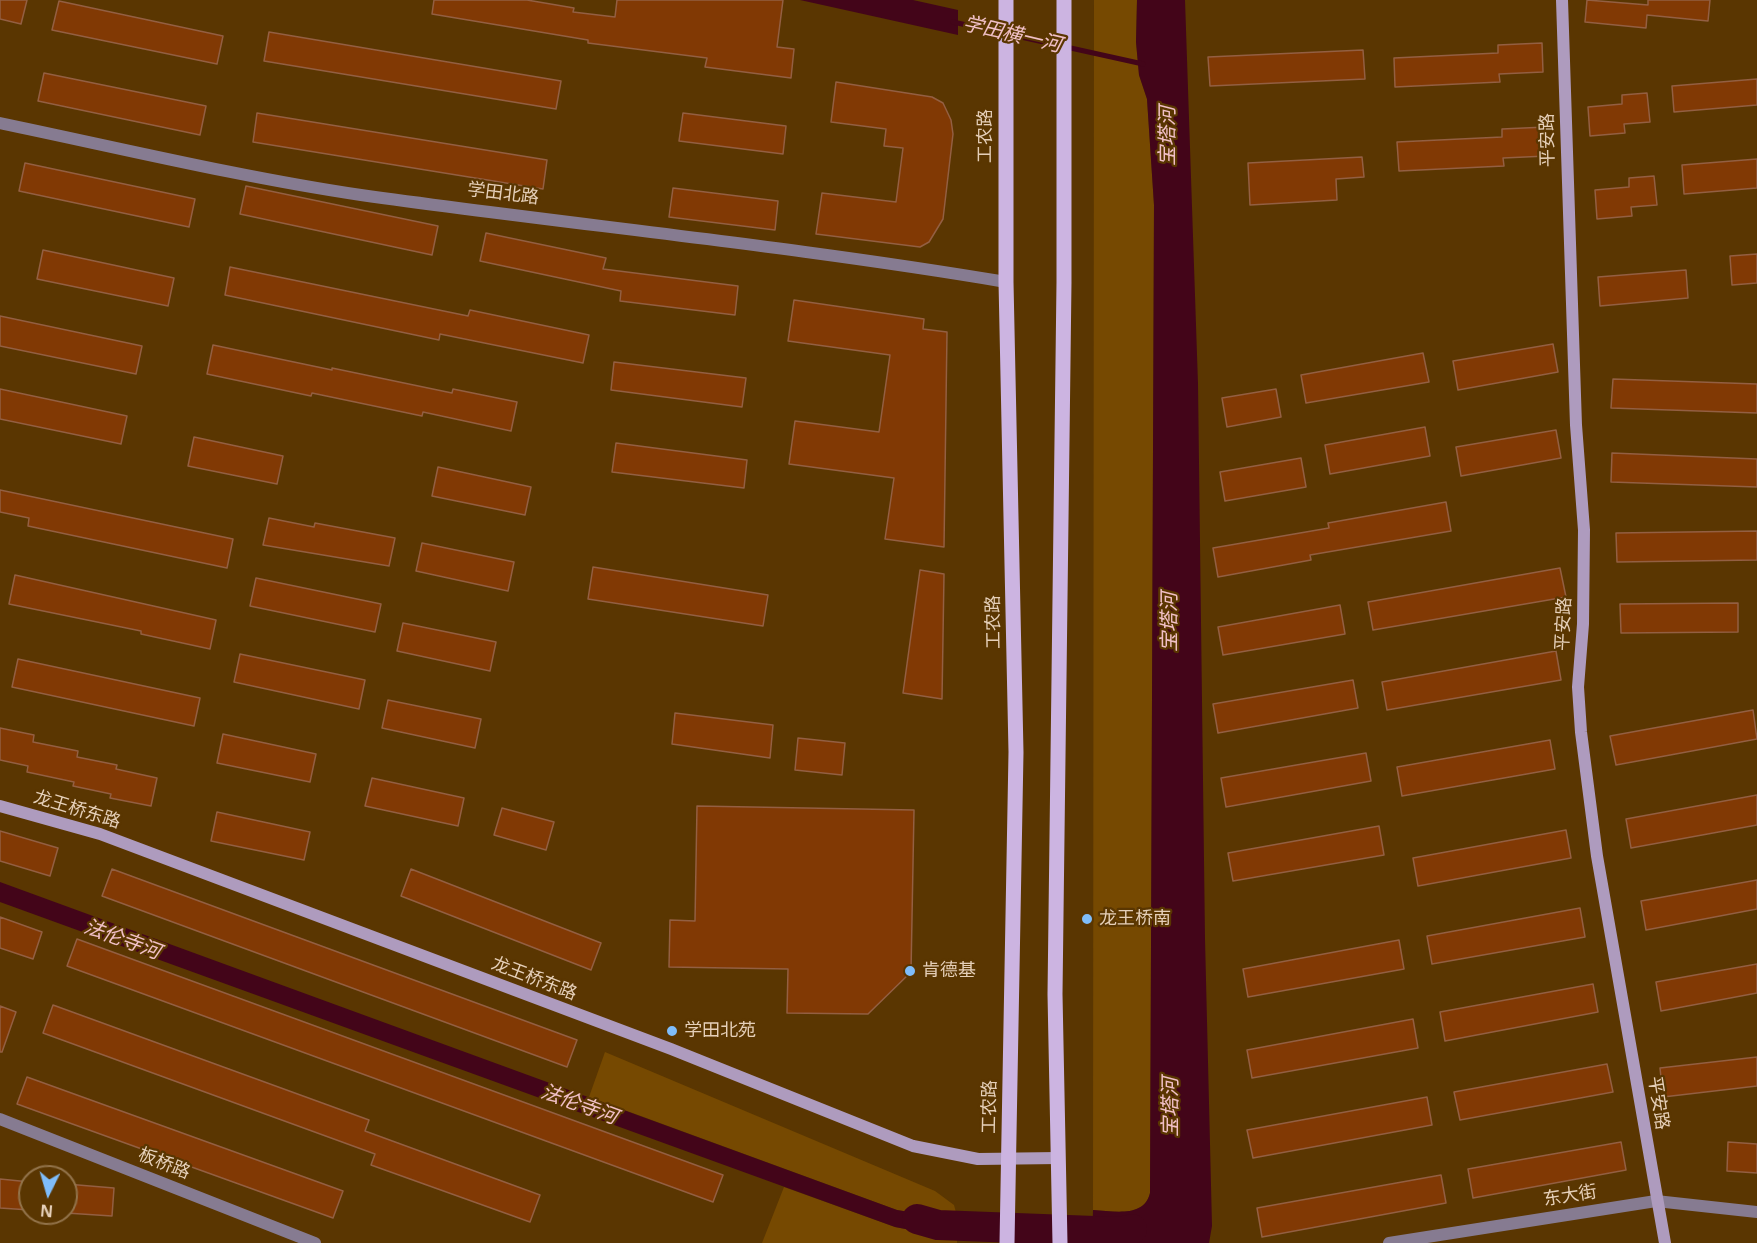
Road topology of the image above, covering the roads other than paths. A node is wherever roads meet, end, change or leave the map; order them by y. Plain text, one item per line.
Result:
1 (1006, 0) edge
2 (1064, 0) edge
3 (1562, 0) edge
4 (0, 123) edge
5 (1005, 282) junction
6 (0, 806) edge
7 (0, 1119) edge
8 (1059, 1158) junction
9 (1008, 1161) junction
10 (1656, 1201) junction
11 (1757, 1212) edge
12 (315, 1243) edge
13 (1007, 1243) edge
14 (1060, 1243) edge
15 (1389, 1243) edge
16 (1665, 1243) edge

1 - 5 main road, 工农路
2 - 8 main road
3 - 10 street, 平安路
4 - 5 street, 学田北路
5 - 9 main road, 工农路
6 - 9 street, 龙王桥东路
7 - 12 street, 板桥路
8 - 9 street, 龙王桥东路
8 - 14 main road
9 - 13 main road, 工农路
10 - 11 street, 东大街
10 - 15 street, 东大街
10 - 16 street, 平安路

